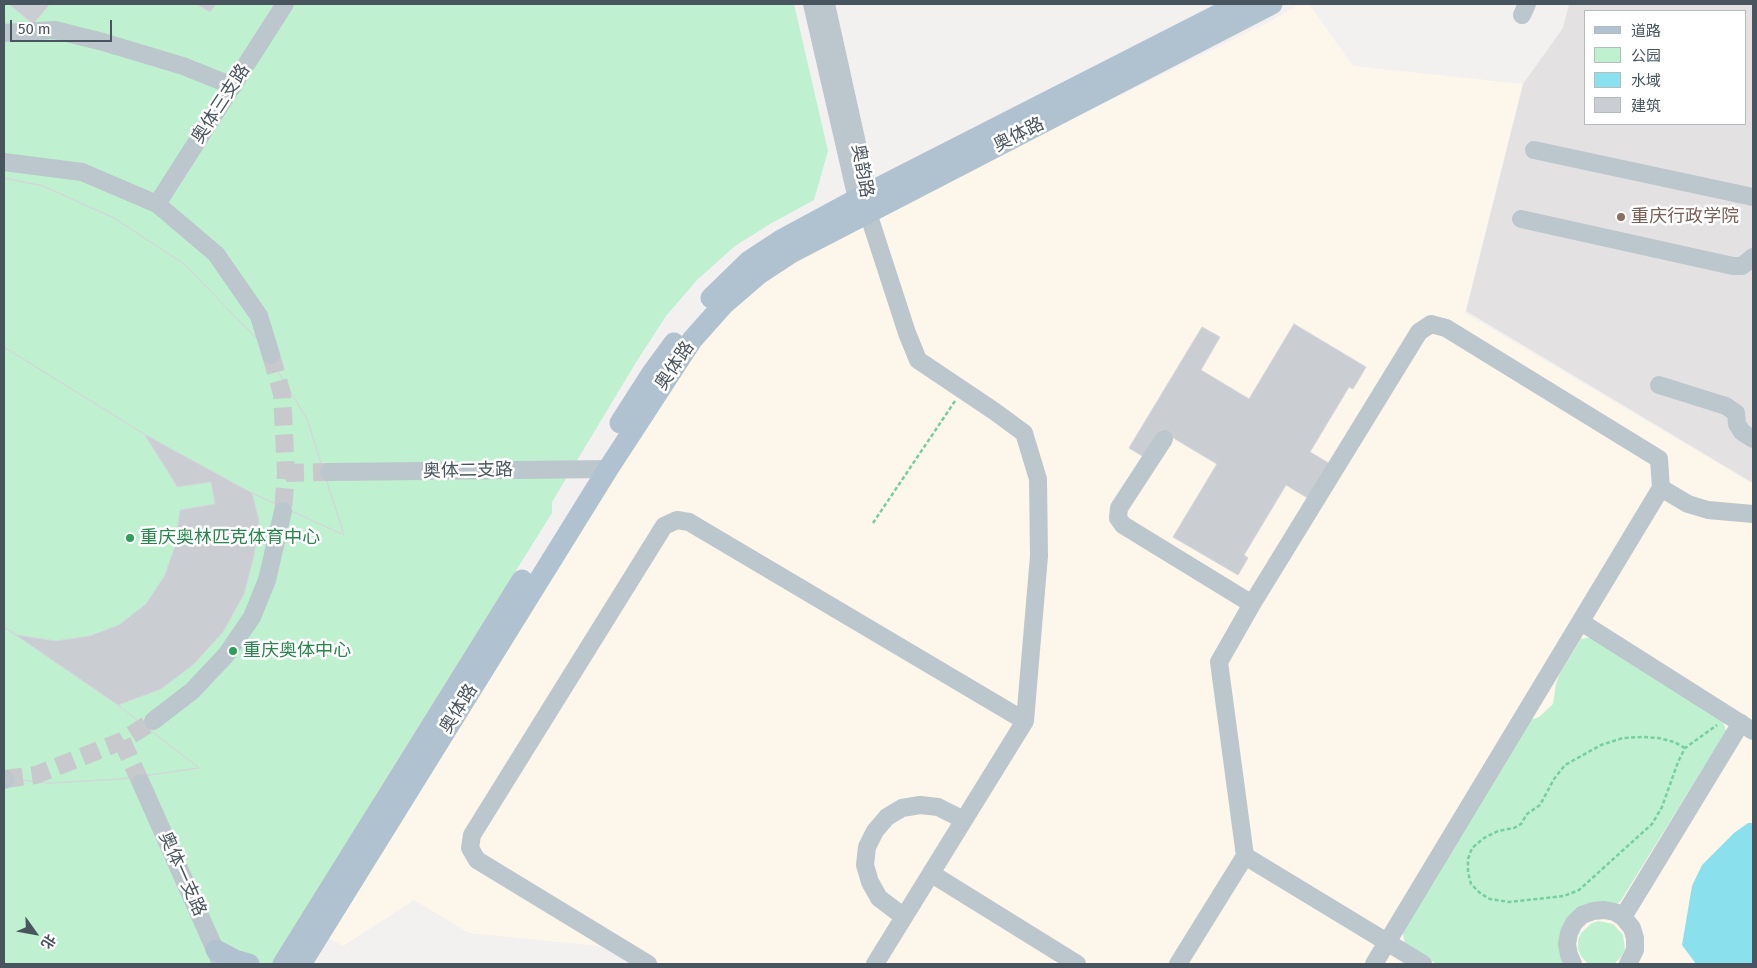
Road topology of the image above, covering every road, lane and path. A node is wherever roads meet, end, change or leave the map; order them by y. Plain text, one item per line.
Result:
1 (285, 4) edge
2 (812, 4) edge
3 (826, 4) edge
4 (1239, 4) edge
5 (1272, 4) edge
6 (4, 33) edge
7 (233, 86) junction
8 (1534, 150) dead end
9 (4, 162) edge
10 (1753, 197) edge
11 (864, 202) junction
12 (157, 204) junction
13 (1521, 219) dead end
14 (1753, 258) edge
15 (271, 356) tunnel mouth
16 (1659, 384) dead end
17 (963, 390) junction
18 (1164, 439) dead end
19 (1753, 439) edge
20 (599, 469) junction
21 (329, 472) tunnel mouth
22 (1661, 488) junction
23 (283, 511) tunnel mouth
24 (1753, 514) edge
25 (873, 523) dead end
26 (1252, 604) junction
27 (1581, 622) junction
28 (153, 721) tunnel mouth
29 (1025, 721) junction
30 (1742, 723) edge
31 (1685, 748) junction
32 (142, 783) tunnel mouth
33 (964, 820) junction
34 (1245, 856) junction
35 (932, 874) junction
36 (904, 917) junction
37 (1623, 917) junction
38 (1635, 938) junction
39 (1387, 943) junction
40 (219, 957) edge
41 (284, 962) edge
42 (249, 964) edge
43 (648, 964) edge
44 (874, 964) edge
45 (1078, 964) edge
46 (1178, 964) edge
47 (1374, 964) edge
48 (1423, 964) edge
49 (1574, 964) edge
50 (1628, 964) edge
51 (1646, 964) edge

1 - 7 street, 奥体三支路
2 - 11 street, 奥韵路
3 - 11 street, 奥韵路
4 - 11 main road, 奥体路
5 - 11 main road, 奥体路
6 - 7 street
7 - 12 street, 奥体三支路
8 - 10 street
9 - 12 street
11 - 17 street
11 - 20 main road, 奥体路
12 - 15 street
13 - 14 street
16 - 19 street
17 - 25 path
17 - 29 street
18 - 26 street
20 - 21 street, 奥体二支路
20 - 41 main road, 奥体路
22 - 24 street
22 - 26 street
22 - 27 street
23 - 28 street
26 - 34 street
27 - 30 street
27 - 39 street
29 - 33 street
29 - 43 street
30 - 31 path
30 - 37 street
31 - 31 path
32 - 40 street, 奥体一支路
33 - 35 street
33 - 36 street
34 - 39 street
34 - 46 street
35 - 36 street
35 - 45 street
36 - 44 street
37 - 38 street
37 - 49 street
38 - 50 street
38 - 51 street
39 - 47 street
39 - 48 street
40 - 42 main road

